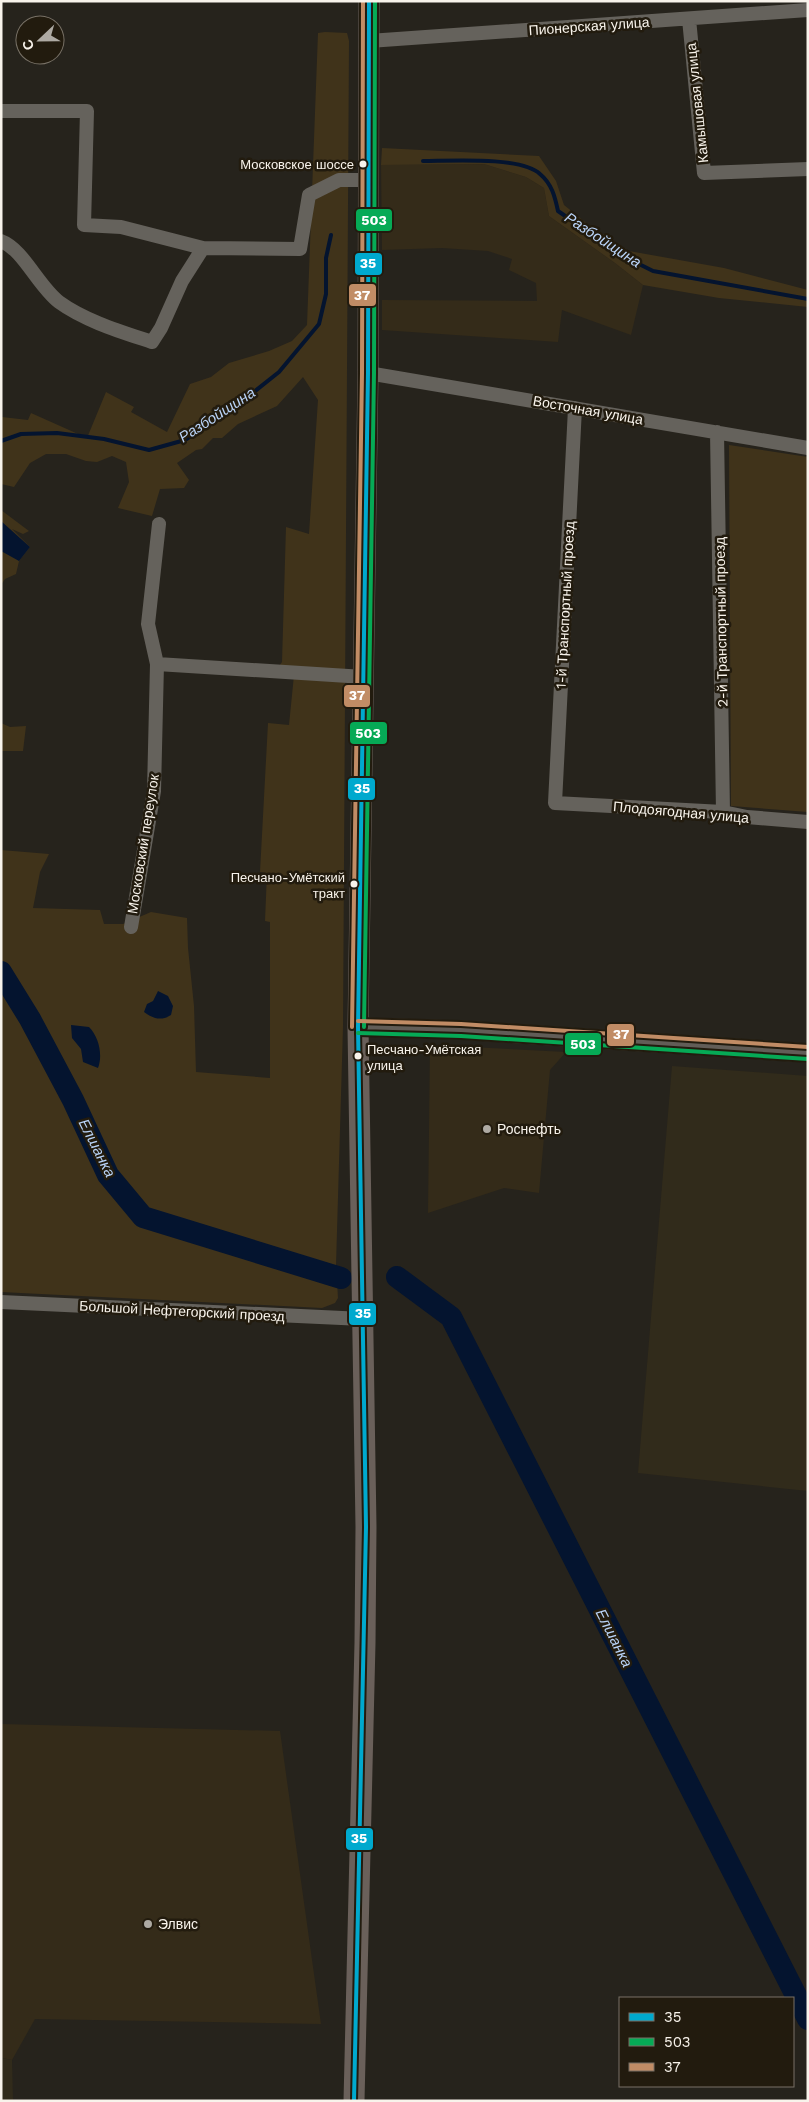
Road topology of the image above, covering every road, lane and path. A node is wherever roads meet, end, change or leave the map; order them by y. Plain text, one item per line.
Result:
1 (369, 1) edge
2 (808, 10) edge
3 (689, 19) junction
4 (369, 41) junction
5 (1, 111) edge
6 (808, 169) edge
7 (368, 180) junction
8 (2, 242) edge
9 (203, 248) junction
10 (368, 373) junction
11 (575, 408) junction
12 (717, 432) junction
13 (808, 448) edge
14 (159, 524) dead end
15 (157, 664) junction
16 (364, 677) junction
17 (555, 803) joint
18 (724, 812) junction
19 (808, 822) edge
20 (130, 927) dead end
21 (358, 1027) junction
22 (808, 1053) edge
23 (1, 1302) edge
24 (363, 1311) junction
25 (354, 2101) edge

1 - 4 main road
2 - 3 street, Пионерская улица
3 - 4 street, Пионерская улица
3 - 6 street, Камышовая улица
4 - 7 main road
5 - 9 street
7 - 9 street
7 - 10 main road
8 - 9 street
10 - 11 street, Восточная улица
10 - 16 main road
11 - 12 street, Восточная улица
11 - 17 street, 1-й Транспортный проезд
12 - 13 street, Восточная улица
12 - 18 street, 2-й Транспортный проезд
14 - 15 street, Московский переулок
15 - 16 street
15 - 20 street, Московский переулок
16 - 21 main road
17 - 18 street, Плодоягодная улица
18 - 19 street, Плодоягодная улица
21 - 22 main road
21 - 24 main road
23 - 24 street, Большой Нефтегорский проезд
24 - 25 main road

